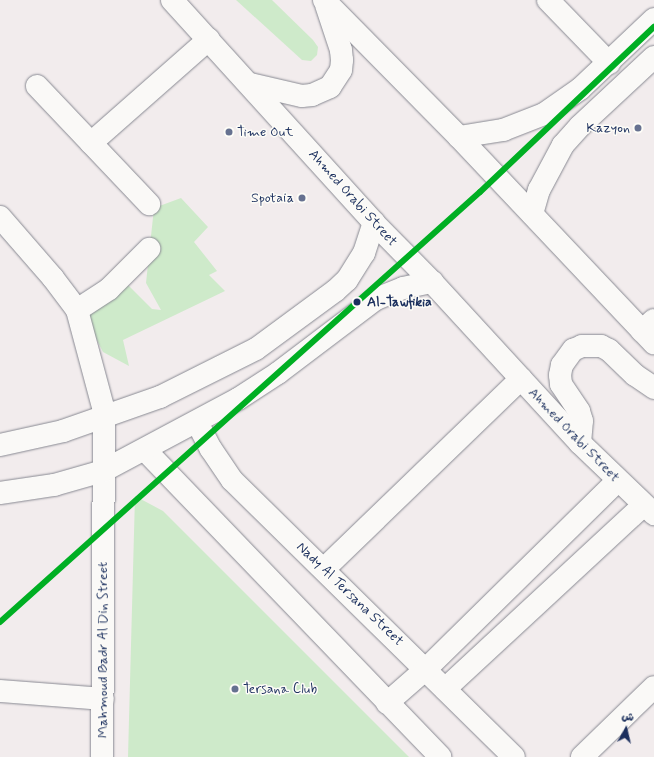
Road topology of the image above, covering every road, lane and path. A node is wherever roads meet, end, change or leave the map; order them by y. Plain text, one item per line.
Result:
1 (172, 0) edge
2 (324, 0) edge
3 (548, 0) edge
4 (654, 19) edge
5 (209, 39) junction
6 (654, 57) edge
7 (609, 63) junction
8 (250, 84) junction
9 (37, 86) dead end
10 (459, 137) junction
11 (91, 143) junction
12 (149, 204) dead end
13 (532, 214) junction
14 (1, 221) edge
15 (374, 223) junction
16 (149, 249) dead end
17 (432, 282) junction
18 (76, 310) junction
19 (650, 331) edge
20 (521, 379) junction
21 (654, 388) edge
22 (105, 417) junction
23 (198, 422) junction
24 (580, 443) junction
25 (0, 445) edge
26 (146, 450) junction
27 (103, 471) junction
28 (618, 480) junction
29 (0, 493) edge
30 (649, 510) edge
31 (324, 569) junction
32 (426, 669) junction
33 (654, 686) edge
34 (446, 689) junction
35 (0, 691) edge
36 (103, 699) junction
37 (387, 703) junction
38 (102, 757) edge
39 (440, 757) edge
40 (514, 757) edge
41 (582, 757) edge

1 - 5 street, Ahmed Orabi Street
2 - 8 street
2 - 10 street
3 - 7 street
4 - 7 street
5 - 8 street, Ahmed Orabi Street
5 - 11 street
6 - 13 street
7 - 10 street
8 - 15 street, Ahmed Orabi Street
9 - 11 street
10 - 13 street
11 - 12 street
13 - 19 street
14 - 18 street
15 - 17 street, Ahmed Orabi Street
15 - 22 street
16 - 18 street
17 - 20 street, Ahmed Orabi Street
17 - 23 street
18 - 22 street, Mahmoud Badr Al Din Street
20 - 24 street, Ahmed Orabi Street
20 - 31 street
21 - 24 street
22 - 25 street
22 - 27 street, Mahmoud Badr Al Din Street
23 - 26 street
23 - 31 street, Nady Al Tersana Street
24 - 28 street, Ahmed Orabi Street
26 - 27 street
26 - 37 street
27 - 29 street
27 - 36 street, Mahmoud Badr Al Din Street
28 - 30 street, Ahmed Orabi Street
28 - 32 street
30 - 34 street
31 - 32 street, Nady Al Tersana Street
32 - 34 street, Nady Al Tersana Street
32 - 37 street
33 - 41 street
34 - 40 street, Nady Al Tersana Street
35 - 36 street
36 - 38 street, Mahmoud Badr Al Din Street
37 - 39 street

